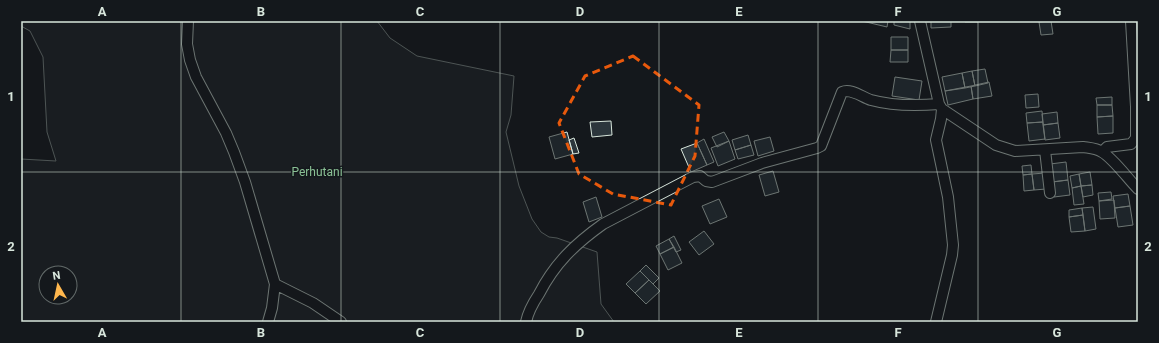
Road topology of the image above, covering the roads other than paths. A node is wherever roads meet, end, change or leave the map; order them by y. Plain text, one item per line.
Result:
1 (188, 21) edge
2 (920, 21) edge
3 (1131, 21) edge
4 (940, 106) junction
5 (1045, 150) junction
6 (1102, 152) junction
7 (1138, 189) edge
8 (1050, 193) dead end
9 (275, 284) junction
10 (268, 322) edge
11 (341, 322) edge
12 (526, 322) edge
13 (936, 322) edge

1 - 9 street
2 - 4 street
3 - 6 street
4 - 5 street
4 - 12 street
4 - 13 street
5 - 6 street
5 - 8 street
6 - 7 street
9 - 10 street
9 - 11 street

